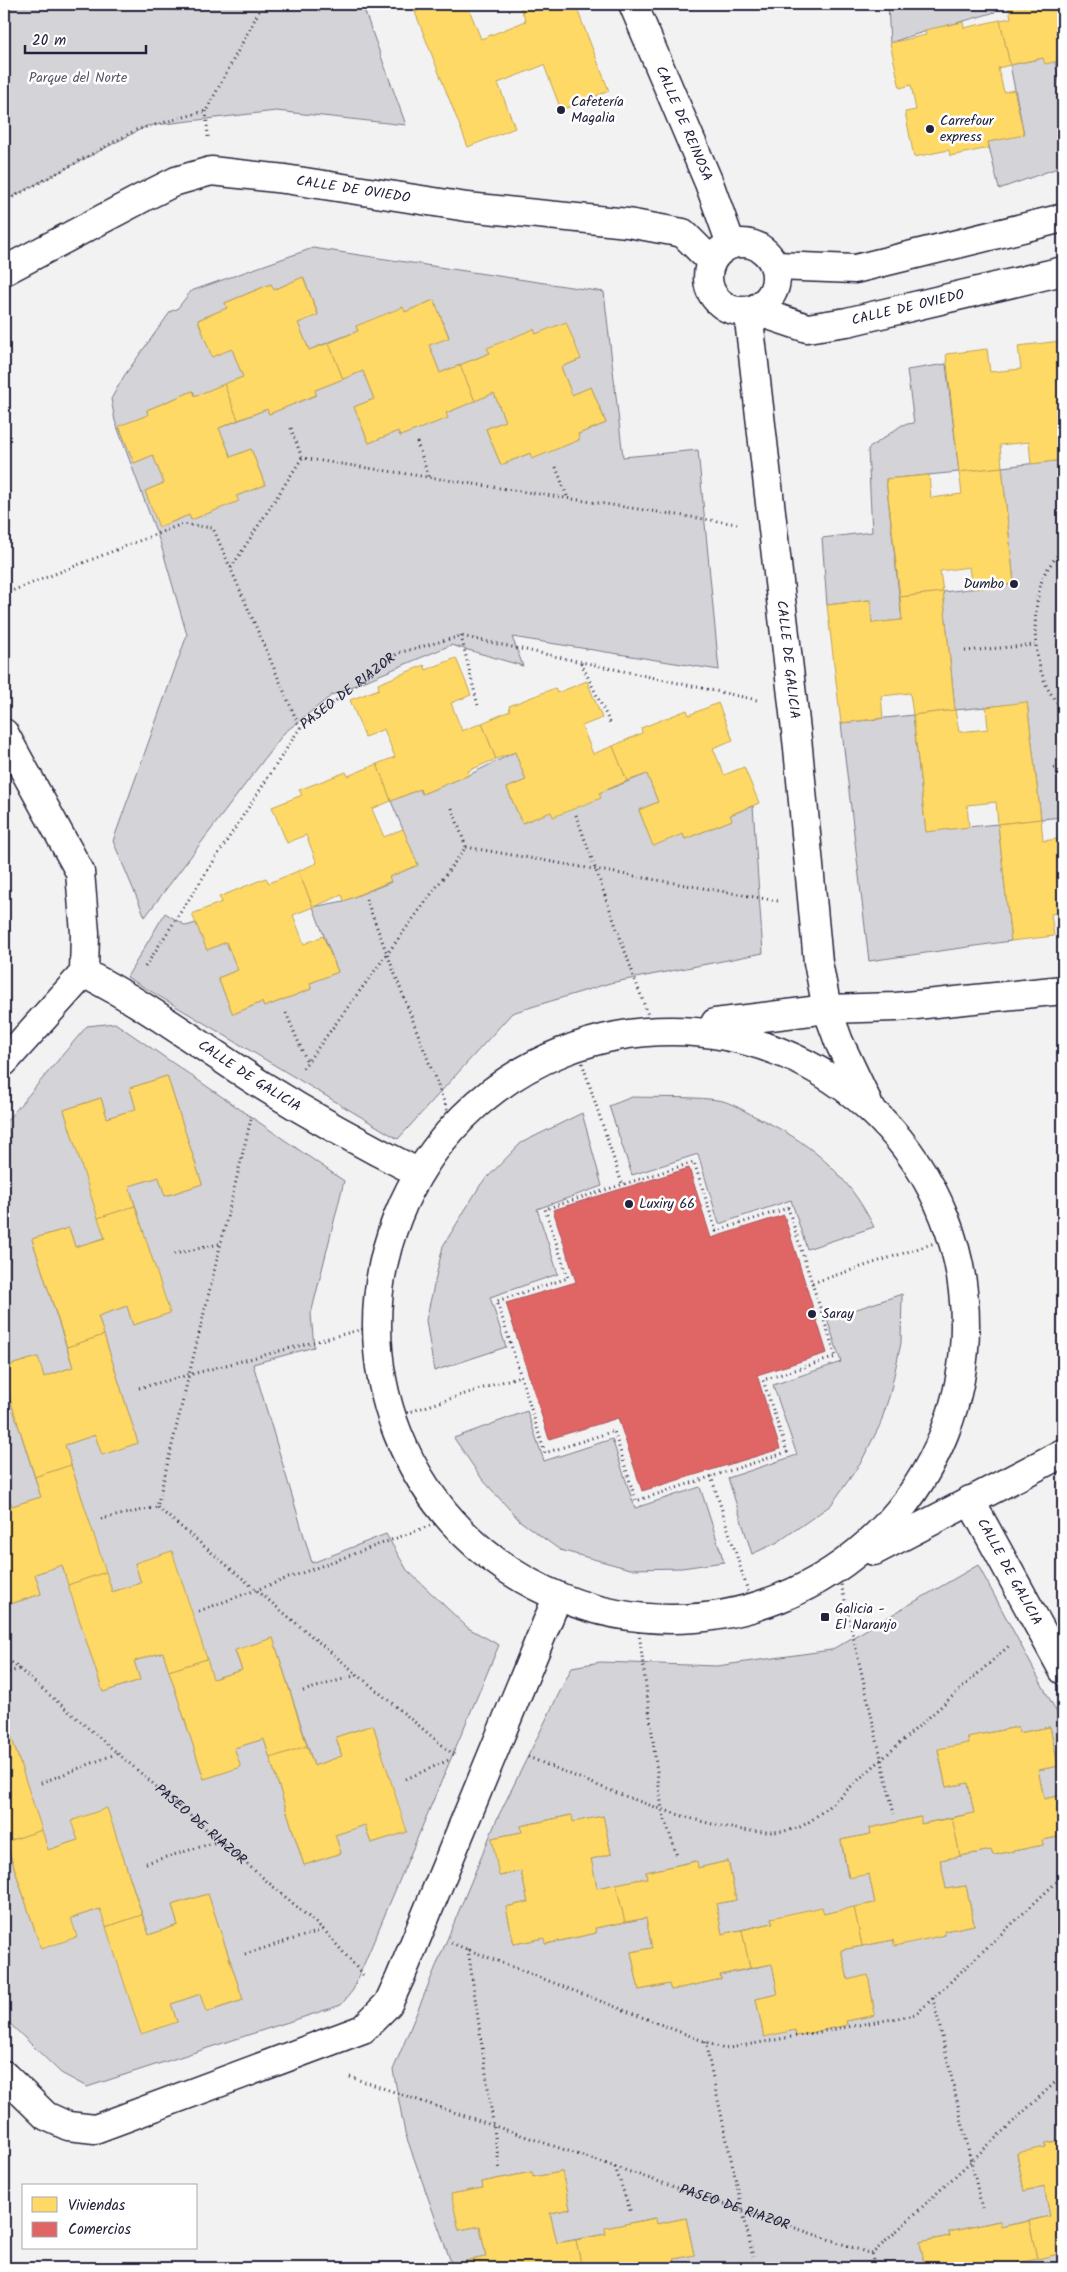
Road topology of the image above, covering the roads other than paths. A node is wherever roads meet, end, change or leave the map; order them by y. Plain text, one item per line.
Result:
1 (633, 4) edge
2 (1063, 218) edge
3 (721, 253) junction
4 (775, 266) junction
5 (1063, 271) edge
6 (4, 272) edge
7 (750, 311) junction
8 (4, 733) edge
9 (84, 973) junction
10 (1063, 990) edge
11 (827, 1009) junction
12 (681, 1028) junction
13 (4, 1062) edge
14 (867, 1101) junction
15 (419, 1173) junction
16 (1063, 1454) edge
17 (970, 1500) junction
18 (873, 1552) junction
19 (557, 1598) junction
20 (1063, 1670) edge
21 (4, 2074) edge

1 - 3 street, CALLE DE REINOSA
2 - 4 street
3 - 4 street
3 - 6 street, CALLE DE OVIEDO
3 - 7 street
4 - 7 street
5 - 7 street, CALLE DE OVIEDO
7 - 11 street, CALLE DE GALICIA
8 - 9 street
9 - 13 street
9 - 15 street, CALLE DE GALICIA
10 - 11 street
11 - 12 street
11 - 14 street, CALLE DE GALICIA
12 - 14 street
12 - 15 street
14 - 18 street
15 - 19 street
16 - 17 street
17 - 18 street
17 - 20 street, CALLE DE GALICIA
18 - 19 street
19 - 21 street

